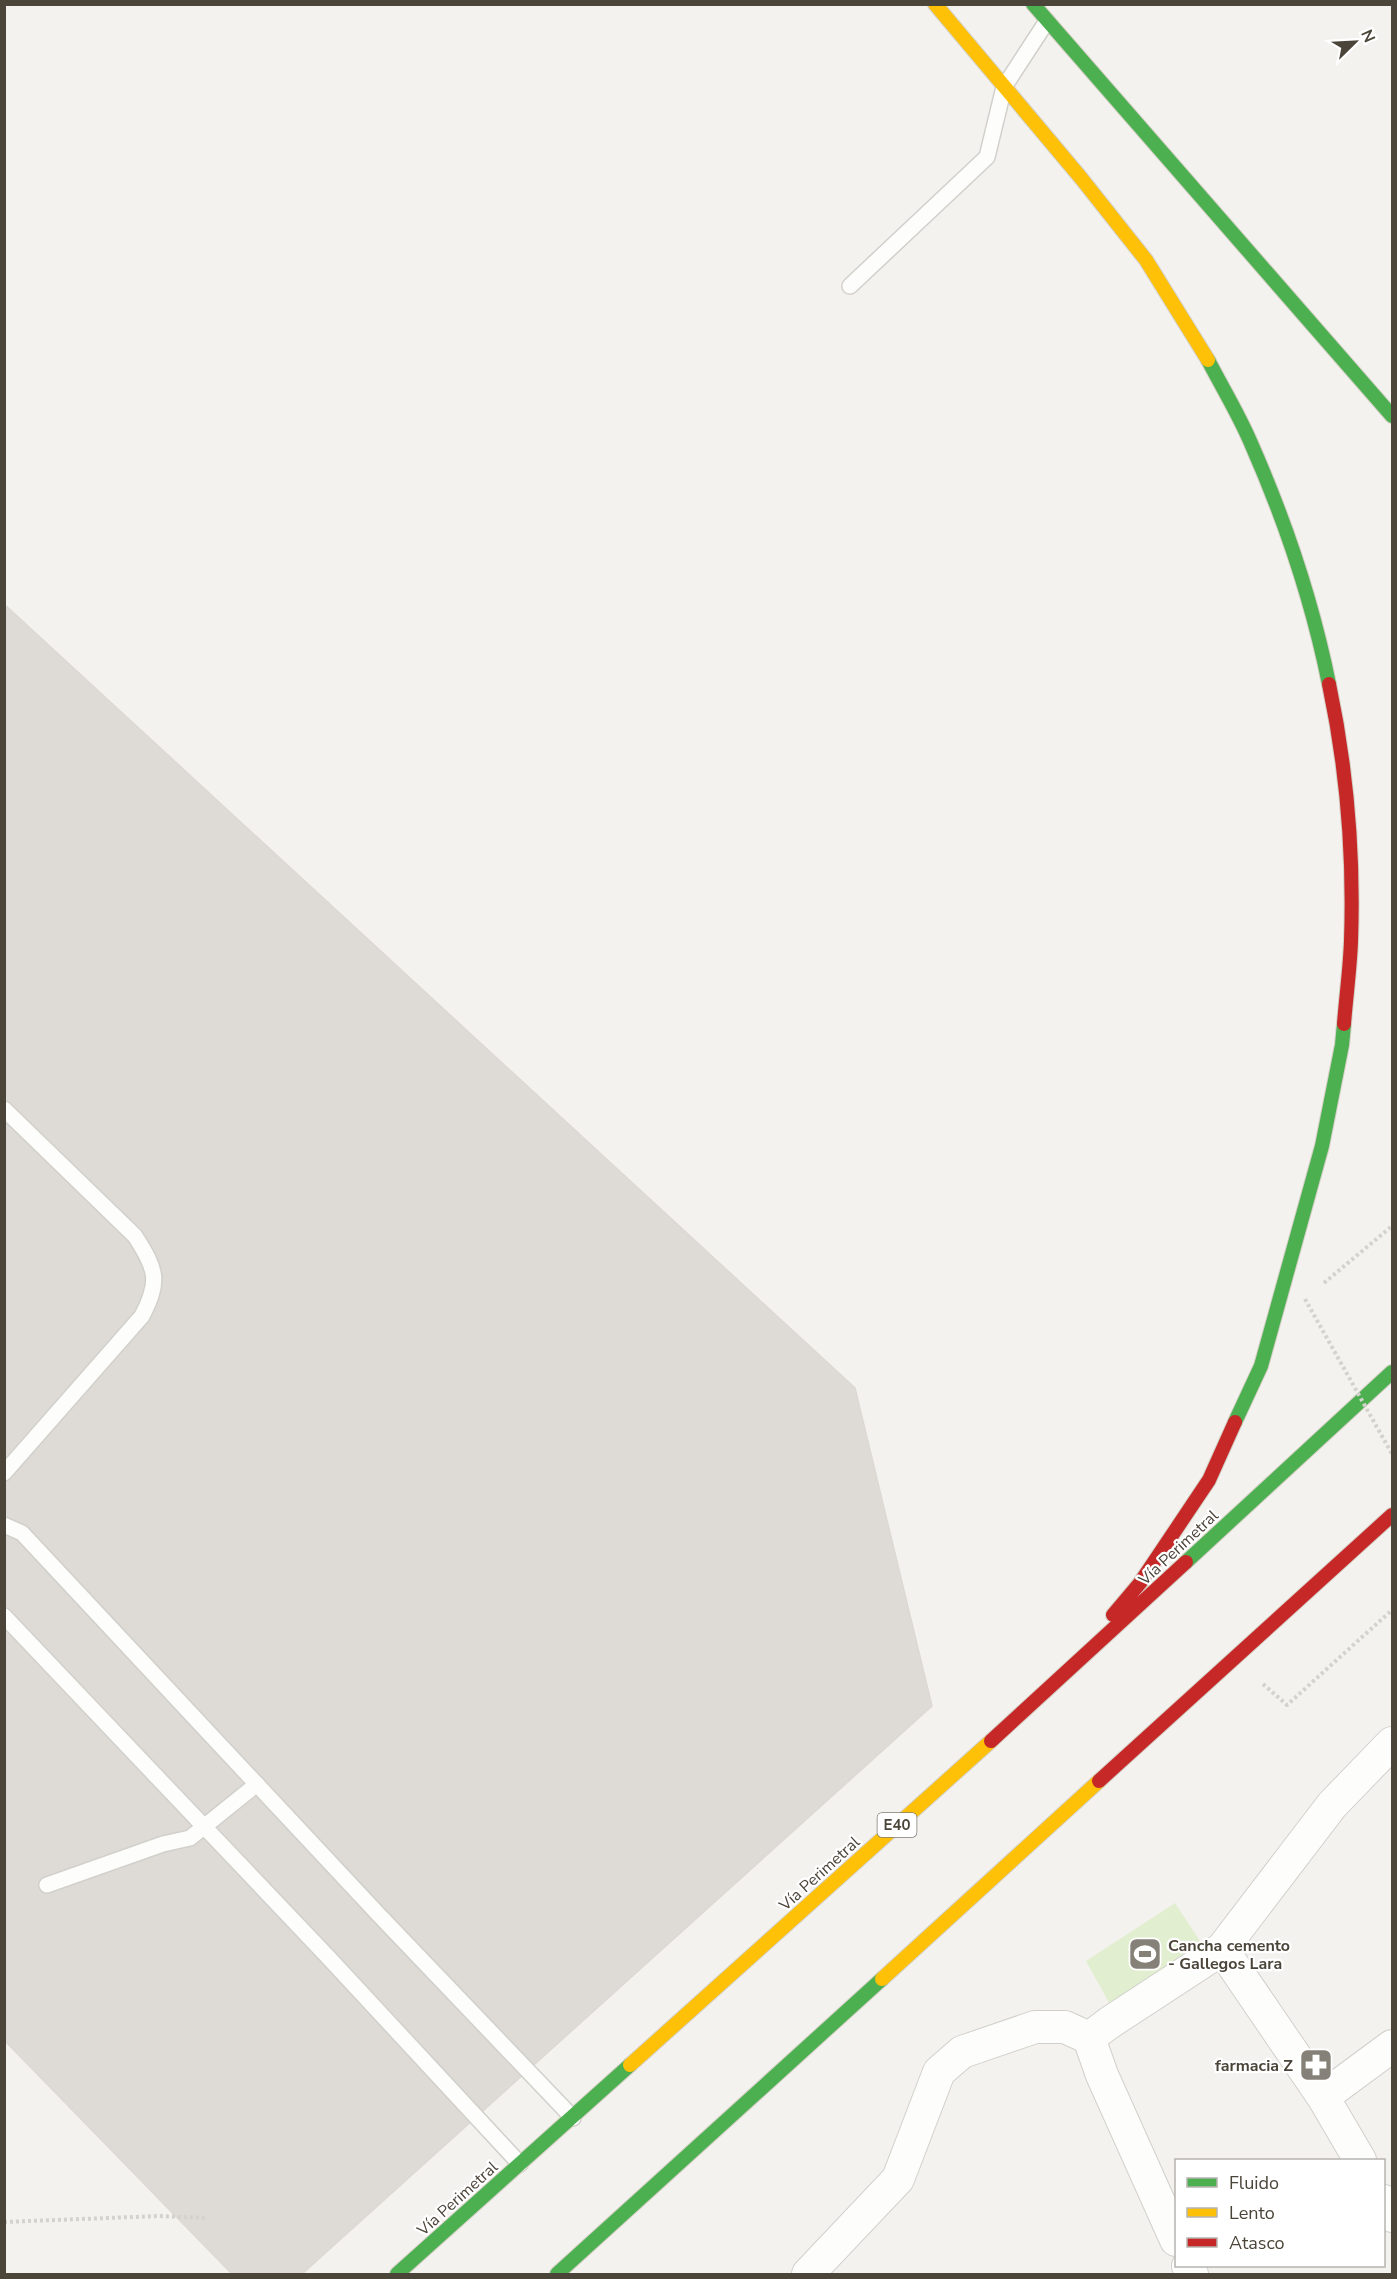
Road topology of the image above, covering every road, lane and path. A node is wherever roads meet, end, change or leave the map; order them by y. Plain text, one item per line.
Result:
1 (935, 4) edge
2 (1033, 4) edge
3 (1047, 21) junction
4 (1004, 87) junction
5 (850, 286) dead end
6 (1392, 416) edge
7 (4, 1109) edge
8 (1392, 1226) edge
9 (1322, 1284) dead end
10 (1314, 1292) dead end
11 (1392, 1372) edge
12 (1392, 1454) edge
13 (4, 1473) edge
14 (1392, 1515) edge
15 (4, 1526) edge
16 (1392, 1610) edge
17 (4, 1617) edge
18 (1057, 1681) junction
19 (1287, 1705) dead end
20 (1392, 1743) edge
21 (257, 1785) junction
22 (205, 1827) junction
23 (47, 1885) dead end
24 (1222, 1949) junction
25 (1089, 2038) junction
26 (1392, 2046) edge
27 (1323, 2097) junction
28 (573, 2118) junction
29 (1359, 2159) edge
30 (520, 2164) junction
31 (208, 2218) dead end
32 (4, 2222) edge
33 (1175, 2238) edge
34 (397, 2274) edge
35 (556, 2274) edge
36 (808, 2274) edge

1 - 4 main road
2 - 3 main road
3 - 4 lane
3 - 6 main road
4 - 5 lane
4 - 18 main road
7 - 13 lane
8 - 9 path
10 - 12 path, bridge
11 - 18 main road, Vía Perimetral / E40
14 - 35 main road
15 - 21 lane
16 - 19 path
17 - 22 lane
18 - 28 main road, Vía Perimetral / E40
20 - 24 street
21 - 22 lane
21 - 28 lane
22 - 23 lane
22 - 30 lane
24 - 25 street
24 - 27 street
25 - 33 street
25 - 36 street
26 - 27 street
27 - 29 street
28 - 30 main road, Vía Perimetral / E40
30 - 34 main road, Vía Perimetral / E40
31 - 32 path

